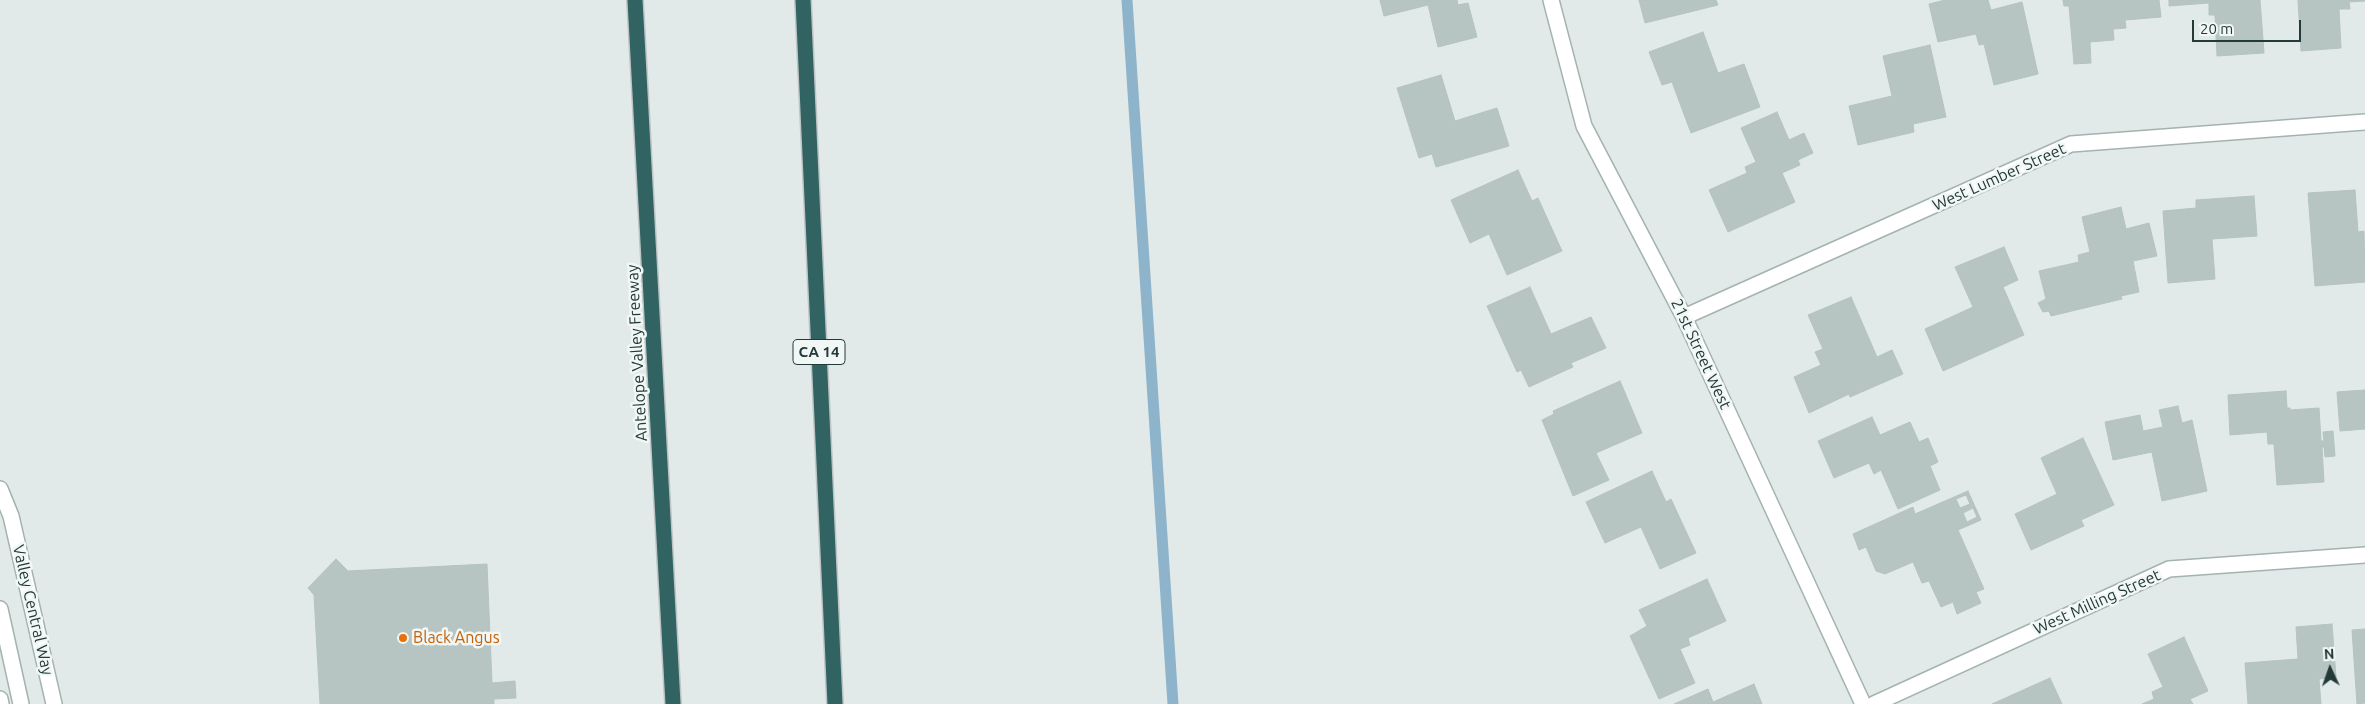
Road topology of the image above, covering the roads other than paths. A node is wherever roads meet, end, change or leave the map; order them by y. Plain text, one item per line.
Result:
1 (635, 0) edge
2 (803, 0) edge
3 (1551, 0) edge
4 (2365, 122) edge
5 (1684, 316) junction
6 (0, 489) edge
7 (2365, 555) edge
8 (0, 609) edge
9 (0, 699) edge
10 (1, 704) edge
11 (21, 704) edge
12 (54, 704) edge
13 (673, 704) edge
14 (835, 704) edge
15 (1864, 704) edge
16 (1874, 704) edge

1 - 13 highway, Antelope Valley Freeway
2 - 14 highway, CA 14
3 - 5 street, 21st Street West
4 - 5 street, West Lumber Street
5 - 15 street, 21st Street West
6 - 12 street, Valley Central Way
7 - 16 street, West Milling Street
8 - 11 street
9 - 10 street

